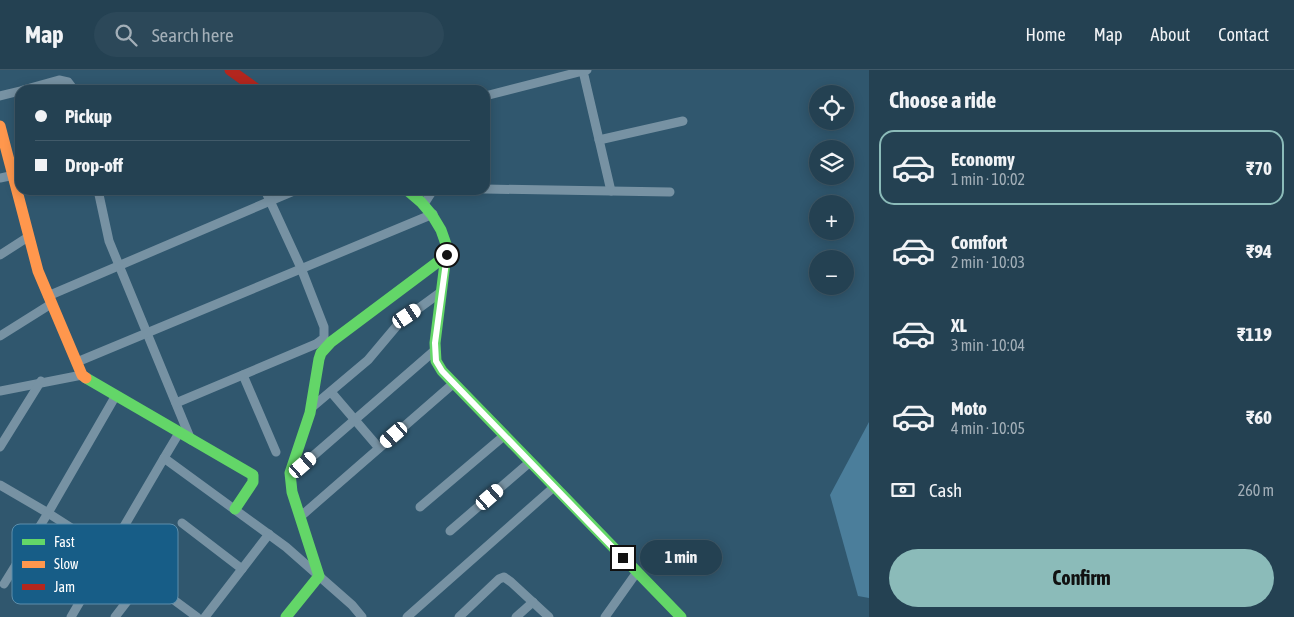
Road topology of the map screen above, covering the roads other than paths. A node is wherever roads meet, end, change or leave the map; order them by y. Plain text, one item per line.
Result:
1 (230, 70) edge
2 (585, 71) edge
3 (40, 85) edge
4 (70, 85) edge
5 (251, 85) edge
6 (15, 92) edge
7 (490, 95) edge
8 (0, 96) edge
9 (683, 121) dead end
10 (0, 126) edge
11 (599, 140) junction
12 (15, 169) edge
13 (15, 175) edge
14 (0, 178) edge
15 (490, 189) edge
16 (612, 191) junction
17 (670, 192) dead end
18 (21, 195) edge
19 (99, 195) edge
20 (267, 195) edge
21 (284, 195) edge
22 (413, 195) edge
23 (430, 195) edge
24 (270, 201) junction
25 (424, 204) junction
26 (433, 214) junction
27 (28, 237) junction
28 (0, 255) edge
29 (447, 255) junction
30 (120, 266) junction
31 (301, 268) junction
32 (441, 292) junction
33 (49, 300) junction
34 (147, 333) junction
35 (0, 336) edge
36 (434, 351) junction
37 (77, 362) junction
38 (82, 374) junction
39 (243, 375) junction
40 (41, 381) junction
41 (454, 383) junction
42 (0, 391) edge
43 (331, 392) junction
44 (115, 397) junction
45 (176, 403) junction
46 (311, 408) junction
47 (355, 420) junction
48 (178, 433) junction
49 (505, 435) junction
50 (191, 440) junction
51 (0, 447) edge
52 (379, 448) junction
53 (276, 452) dead end
54 (164, 458) junction
55 (530, 462) junction
56 (290, 476) junction
57 (0, 485) edge
58 (554, 487) junction
59 (420, 507) dead end
60 (235, 509) junction
61 (48, 513) junction
62 (300, 517) junction
63 (182, 523) dead end
64 (41, 524) edge
65 (65, 524) edge
66 (125, 524) edge
67 (450, 531) dead end
68 (269, 534) junction
69 (242, 570) junction
70 (12, 571) edge
71 (637, 572) junction
72 (319, 576) junction
73 (4, 584) dead end
74 (533, 602) junction
75 (178, 603) edge
76 (79, 604) edge
77 (124, 604) edge
78 (72, 617) edge
79 (114, 617) edge
80 (197, 617) edge
81 (205, 617) edge
82 (286, 617) edge
83 (362, 617) edge
84 (407, 617) edge
85 (459, 617) edge
86 (516, 617) edge
87 (549, 617) edge
88 (605, 617) edge
89 (681, 617) edge

1 - 5 street
2 - 7 street
2 - 11 street
3 - 4 street
6 - 8 street
9 - 11 street
10 - 12 street
11 - 16 street
13 - 14 street
15 - 16 street
16 - 17 street
18 - 27 street
19 - 30 street
20 - 24 street
21 - 24 street
22 - 25 street
23 - 25 street
24 - 30 street
24 - 31 street
25 - 26 street
26 - 29 street
26 - 31 street
27 - 28 street
27 - 33 street
29 - 32 street
29 - 46 street
30 - 33 street
30 - 34 street
31 - 34 street
31 - 39 street
32 - 36 street
32 - 43 street
33 - 35 street
33 - 37 street
34 - 37 street
34 - 45 street
36 - 41 street
36 - 47 street
37 - 38 street
38 - 40 street
38 - 44 street
39 - 45 street
39 - 53 street
40 - 42 street
40 - 51 street
41 - 49 street
41 - 52 street
43 - 46 street
43 - 47 street
44 - 48 street
44 - 61 street
45 - 50 street
46 - 56 street
47 - 52 street
47 - 56 street
48 - 50 street
48 - 54 street
49 - 55 street
49 - 59 street
50 - 60 street
52 - 62 street
54 - 60 street
54 - 66 street
55 - 58 street
55 - 67 street
56 - 62 street
57 - 61 street
58 - 71 street
58 - 84 street
60 - 68 street
61 - 64 street
61 - 65 street
62 - 72 street
63 - 69 street
68 - 69 street
68 - 72 street
69 - 81 street
70 - 73 street
71 - 88 street
71 - 89 street
72 - 82 street
72 - 83 street
74 - 85 street
74 - 86 street
74 - 87 street
75 - 80 street
76 - 78 street
77 - 79 street

